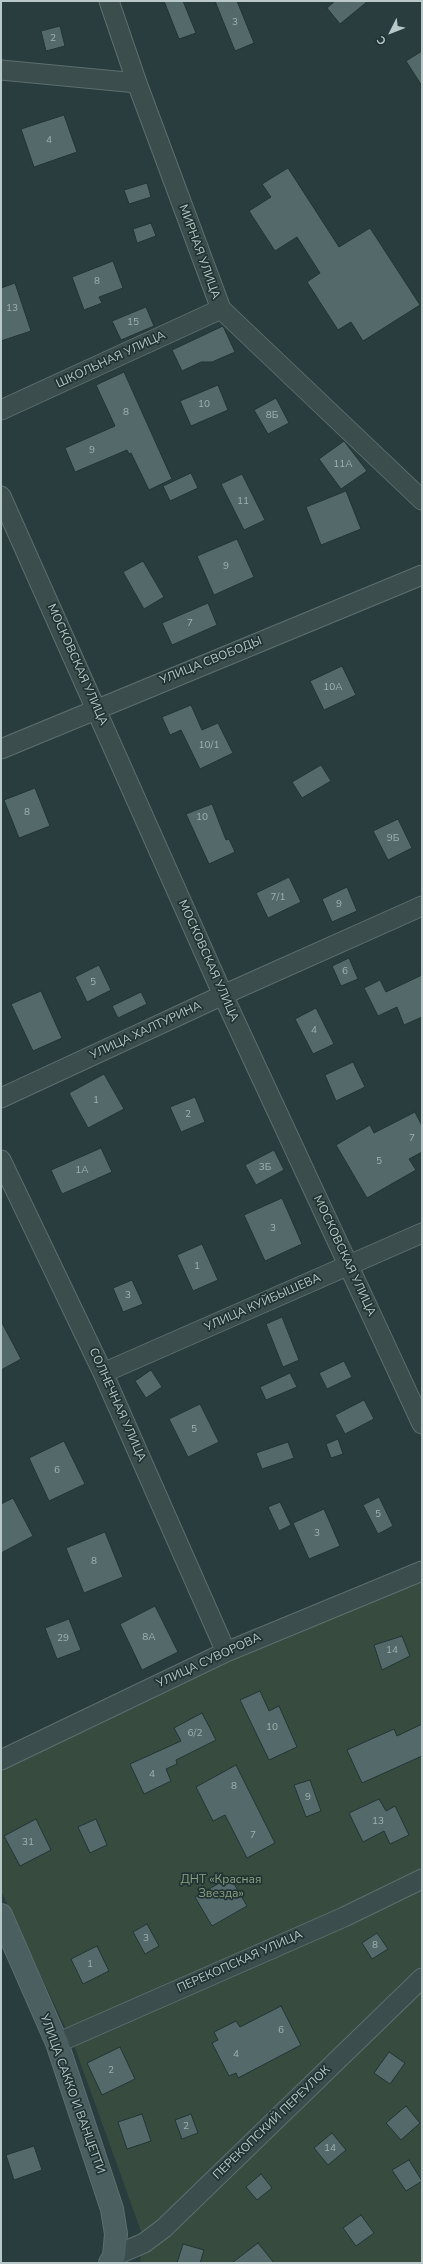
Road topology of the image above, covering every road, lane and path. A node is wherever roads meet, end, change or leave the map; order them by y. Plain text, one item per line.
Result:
1 (109, 1) edge
2 (1, 70) edge
3 (137, 83) junction
4 (221, 309) junction
5 (1, 410) edge
6 (1, 496) edge
7 (422, 500) edge
8 (422, 575) edge
9 (97, 708) junction
10 (1, 749) edge
11 (422, 906) edge
12 (223, 995) junction
13 (1, 1098) edge
14 (1, 1160) edge
15 (422, 1233) edge
16 (348, 1265) junction
17 (103, 1372) junction
18 (422, 1424) edge
19 (422, 1571) edge
20 (226, 1652) junction
21 (1, 1760) edge
22 (422, 1879) edge
23 (1, 1915) edge
24 (422, 1978) edge
25 (57, 2043) junction
26 (112, 2260) edge

1 - 3 street, МИРНАЯ УЛИЦА
2 - 3 street
3 - 4 street, МИРНАЯ УЛИЦА
4 - 5 street, ШКОЛЬНАЯ УЛИЦА
4 - 7 street, МИРНАЯ УЛИЦА
6 - 9 street, МОСКОВСКАЯ УЛИЦА
8 - 9 street, УЛИЦА СВОБОДЫ
9 - 10 street, УЛИЦА СВОБОДЫ
9 - 12 street, МОСКОВСКАЯ УЛИЦА
11 - 12 street, УЛИЦА ХАЛТУРИНА
12 - 13 street, УЛИЦА ХАЛТУРИНА
12 - 16 street, МОСКОВСКАЯ УЛИЦА
14 - 17 street, СОЛНЕЧНАЯ УЛИЦА
15 - 16 street, УЛИЦА КУЙБЫШЕВА
16 - 17 street, УЛИЦА КУЙБЫШЕВА
16 - 18 street, МОСКОВСКАЯ УЛИЦА
17 - 20 street, СОЛНЕЧНАЯ УЛИЦА
19 - 20 street, УЛИЦА СУВОРОВА
20 - 21 street, УЛИЦА СУВОРОВА
22 - 25 street, ПЕРЕКОПСКАЯ УЛИЦА
23 - 25 main road, УЛИЦА САККО И ВАНЦЕТТИ
24 - 26 street, ПЕРЕКОПСКИЙ ПЕРЕУЛОК
25 - 26 main road, УЛИЦА САККО И ВАНЦЕТТИ

